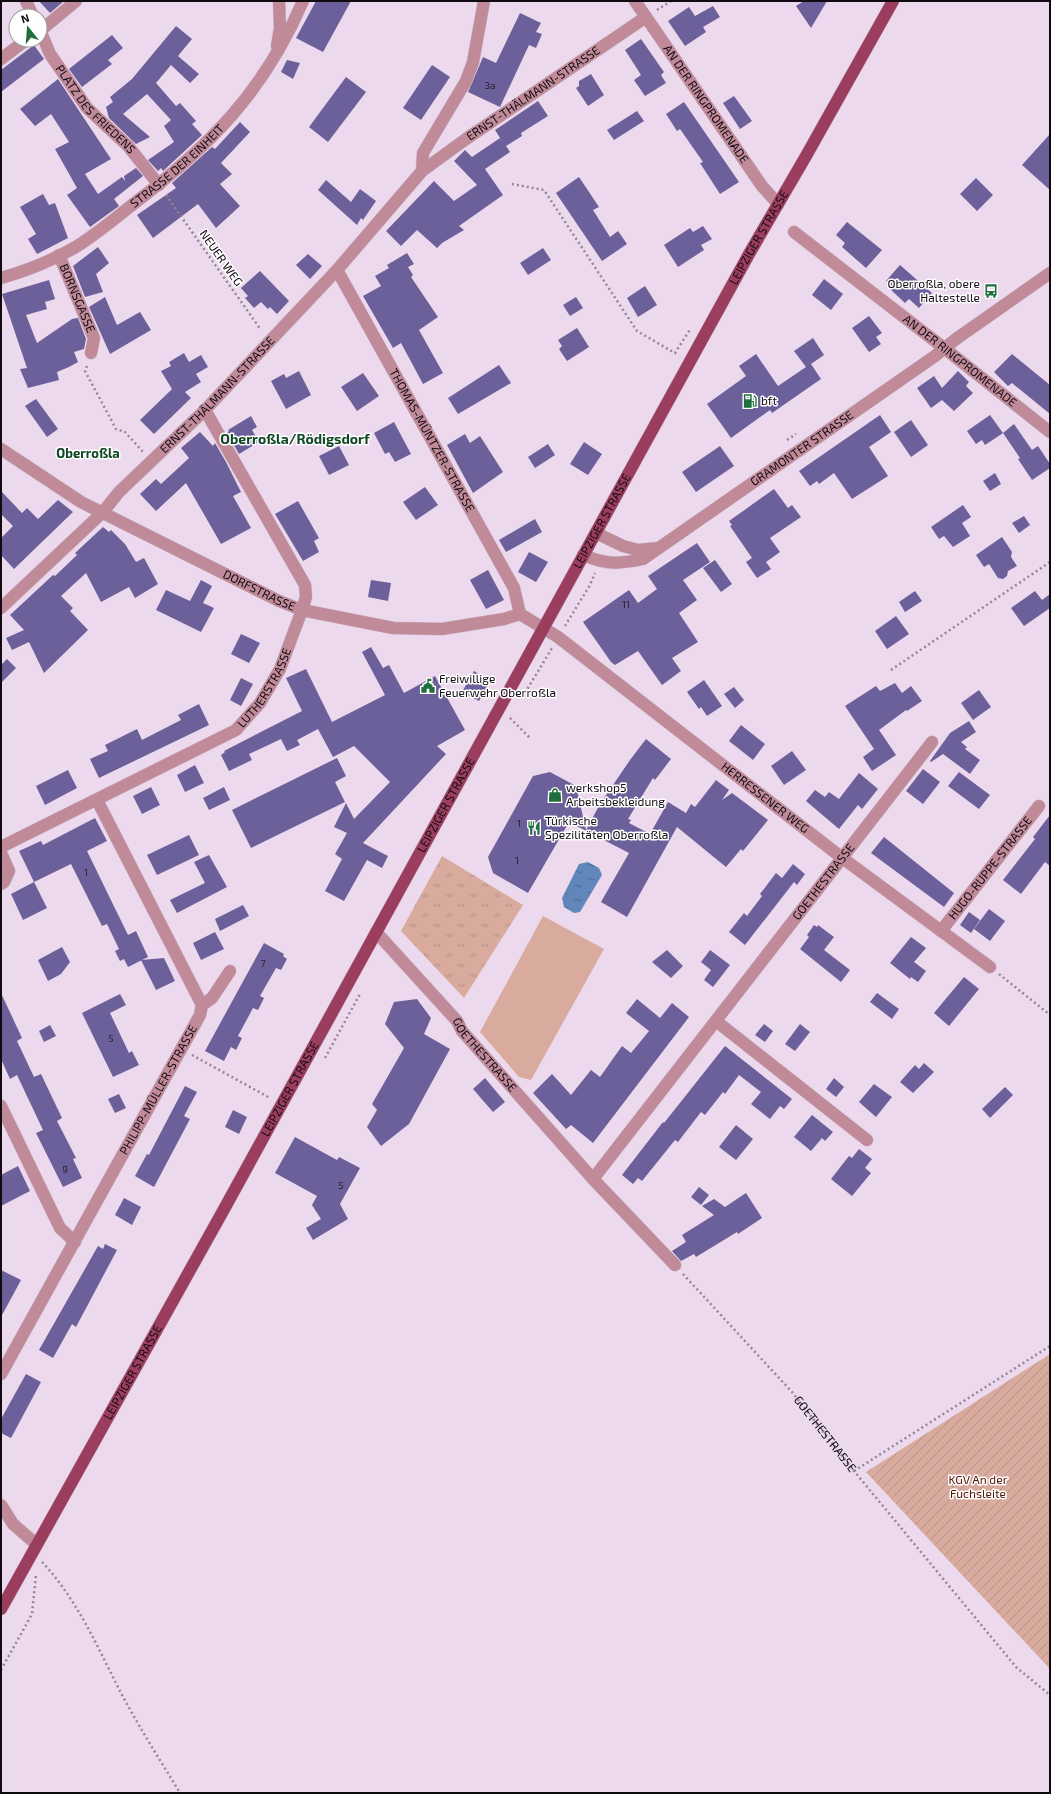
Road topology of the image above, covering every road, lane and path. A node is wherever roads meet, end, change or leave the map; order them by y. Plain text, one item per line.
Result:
1 (76, 1) edge
2 (279, 1) edge
3 (303, 1) edge
4 (484, 1) edge
5 (635, 1) edge
6 (893, 1) edge
7 (646, 17) junction
8 (48, 24) edge
9 (15, 48) edge
10 (48, 48) edge
11 (275, 55) junction
12 (1, 59) edge
13 (422, 171) junction
14 (512, 184) dead end
15 (159, 185) junction
16 (778, 204) junction
17 (794, 232) dead end
18 (59, 255) junction
19 (337, 270) junction
20 (1050, 273) edge
21 (1, 278) edge
22 (695, 322) dead end
23 (269, 340) junction
24 (944, 348) junction
25 (91, 353) joint
26 (205, 410) junction
27 (1050, 432) edge
28 (1, 449) edge
29 (152, 461) junction
30 (103, 512) junction
31 (596, 533) junction
32 (659, 548) junction
33 (583, 555) junction
34 (1050, 562) edge
35 (1, 608) edge
36 (302, 610) junction
37 (520, 614) junction
38 (543, 627) junction
39 (891, 670) dead end
40 (510, 718) dead end
41 (530, 738) dead end
42 (932, 742) dead end
43 (97, 800) junction
44 (1039, 806) dead end
45 (1, 847) edge
46 (1, 853) edge
47 (841, 857) junction
48 (1, 884) edge
49 (942, 931) junction
50 (376, 932) junction
51 (990, 967) joint
52 (230, 971) dead end
53 (202, 1005) junction
54 (1050, 1016) edge
55 (716, 1021) junction
56 (181, 1049) junction
57 (281, 1104) junction
58 (1, 1106) edge
59 (867, 1140) dead end
60 (593, 1179) junction
61 (75, 1242) junction
62 (675, 1265) joint
63 (1050, 1346) edge
64 (1, 1374) edge
65 (854, 1471) junction
66 (1, 1505) edge
67 (34, 1548) junction
68 (1, 1610) edge
69 (1050, 1695) edge
70 (180, 1793) edge

1 - 8 street
2 - 11 street
3 - 11 street, STRASSE DER EINHEIT
4 - 13 street
5 - 7 street, AN DER RINGPROMENADE
6 - 16 main road, LEIPZIGER STRASSE
7 - 13 street, ERNST-THÄLMANN-STRASSE
7 - 16 street, AN DER RINGPROMENADE
9 - 12 street
10 - 15 street, PLATZ DES FRIEDENS
11 - 15 street, STRASSE DER EINHEIT
13 - 19 street, ERNST-THÄLMANN-STRASSE
14 - 22 path
15 - 18 street, STRASSE DER EINHEIT
15 - 23 path, NEUER WEG
16 - 31 main road, LEIPZIGER STRASSE
17 - 24 street, AN DER RINGPROMENADE
18 - 21 street, STRASSE DER EINHEIT
18 - 25 street, BORNSGASSE
19 - 23 street, ERNST-THÄLMANN-STRASSE
19 - 37 street, THOMAS-MÜNTZER-STRASSE
20 - 24 street, GRAMONTER STRASSE
23 - 26 street, ERNST-THÄLMANN-STRASSE
24 - 27 street, AN DER RINGPROMENADE
24 - 32 street, GRAMONTER STRASSE
25 - 29 path, BORNSGASSE
26 - 29 street, ERNST-THÄLMANN-STRASSE
26 - 36 street, LUTHERSTRASSE
28 - 30 street, DORFSTRASSE
29 - 30 street, ERNST-THÄLMANN-STRASSE
30 - 35 street, ERNST-THÄLMANN-STRASSE
30 - 36 street, DORFSTRASSE
31 - 32 street, GRAMONTER STRASSE
31 - 33 main road, LEIPZIGER STRASSE
32 - 33 street, GRAMONTER STRASSE
33 - 38 main road, LEIPZIGER STRASSE
34 - 39 path
36 - 37 street, DORFSTRASSE
36 - 43 street, LUTHERSTRASSE
37 - 38 street
38 - 47 street, HERRESSENER WEG
38 - 50 main road, LEIPZIGER STRASSE
40 - 41 path
42 - 47 street, GOETHESTRASSE
43 - 45 street, LUTHERSTRASSE
43 - 53 street
44 - 49 street, HUGO-RUPPE-STRASSE
46 - 48 street
47 - 49 street, HERRESSENER WEG
47 - 55 street, GOETHESTRASSE
49 - 51 street, HERRESSENER WEG
50 - 57 main road, LEIPZIGER STRASSE
50 - 60 street, GOETHESTRASSE
51 - 54 path
52 - 53 street
53 - 56 street, PHILIPP-MÜLLER-STRASSE
55 - 59 street
55 - 60 street, GOETHESTRASSE
56 - 57 path
56 - 61 street, PHILIPP-MÜLLER-STRASSE
57 - 67 main road, LEIPZIGER STRASSE
58 - 61 street
60 - 62 street, GOETHESTRASSE
61 - 64 street, PHILIPP-MÜLLER-STRASSE
62 - 65 path, GOETHESTRASSE
63 - 65 path
65 - 69 path, GOETHESTRASSE
66 - 67 street
67 - 68 main road, LEIPZIGER STRASSE
67 - 70 path

